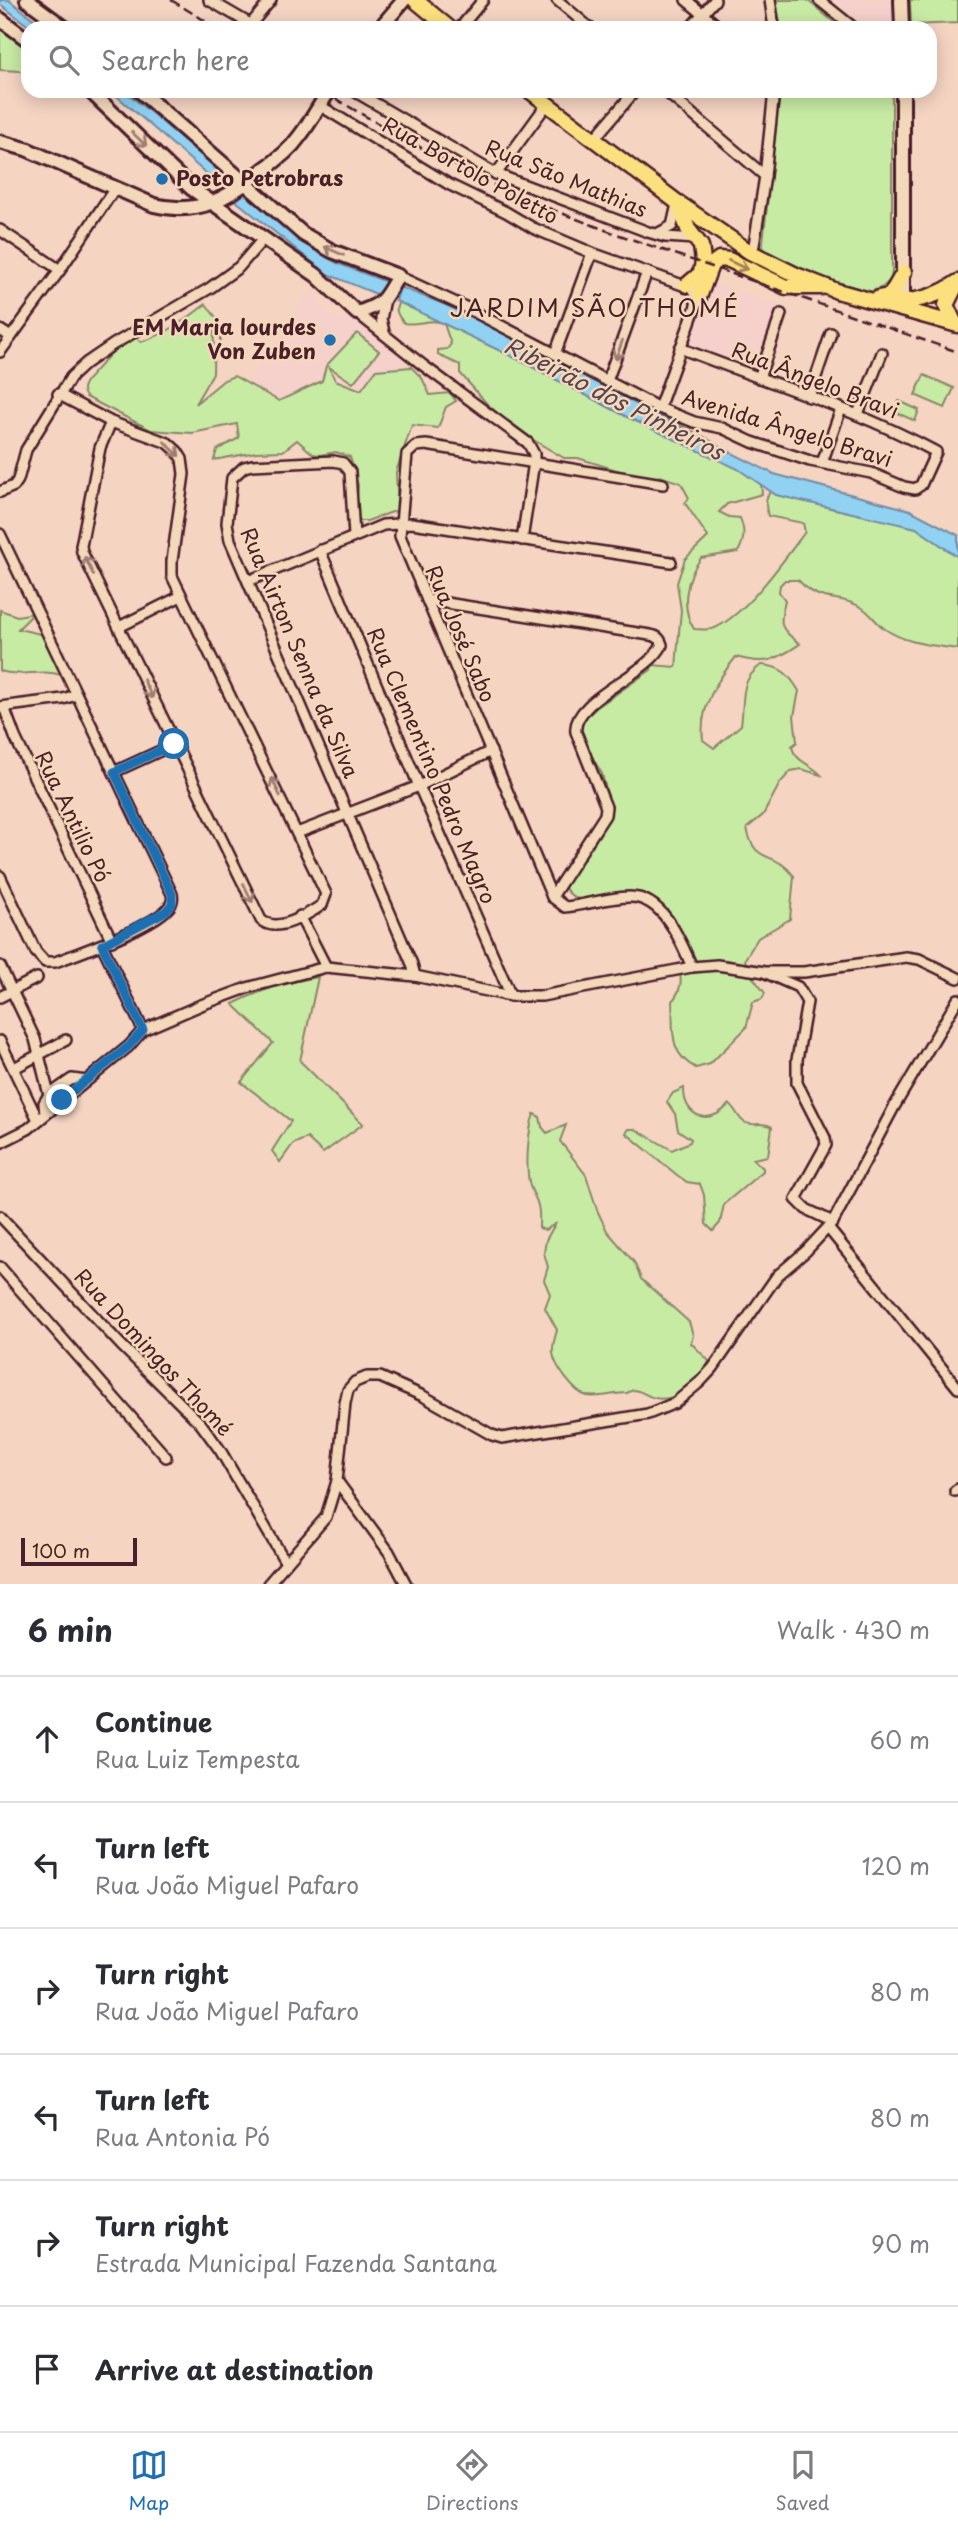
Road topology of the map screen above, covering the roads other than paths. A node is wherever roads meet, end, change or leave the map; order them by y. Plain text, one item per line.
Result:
1 (27, 0) edge
2 (209, 0) edge
3 (271, 0) edge
4 (404, 0) edge
5 (415, 0) edge
6 (483, 0) edge
7 (557, 0) edge
8 (686, 0) edge
9 (715, 0) edge
10 (770, 0) edge
11 (819, 0) edge
12 (901, 0) edge
13 (703, 14) junction
14 (0, 19) edge
15 (56, 21) edge
16 (245, 21) edge
17 (257, 21) edge
18 (386, 21) edge
19 (440, 21) edge
20 (466, 21) edge
21 (582, 21) edge
22 (696, 21) edge
23 (712, 21) edge
24 (773, 21) edge
25 (845, 21) edge
26 (902, 21) edge
27 (21, 35) edge
28 (97, 98) edge
29 (148, 98) edge
30 (324, 98) edge
31 (366, 98) edge
32 (539, 98) edge
33 (629, 98) edge
34 (673, 98) edge
35 (773, 98) edge
36 (903, 98) edge
37 (547, 104) junction
38 (319, 106) junction
39 (594, 139) junction
40 (0, 142) edge
41 (496, 174) junction
42 (765, 176) junction
43 (243, 185) junction
44 (115, 188) junction
45 (221, 200) junction
46 (677, 202) junction
47 (0, 230) edge
48 (657, 234) junction
49 (263, 239) junction
50 (697, 239) junction
51 (592, 253) junction
52 (750, 253) junction
53 (60, 270) junction
54 (904, 271) junction
55 (647, 272) junction
56 (395, 281) junction
57 (958, 283) edge
58 (687, 285) junction
59 (826, 287) junction
60 (926, 298) junction
61 (385, 299) junction
62 (871, 299) junction
63 (698, 300) junction
64 (897, 305) junction
65 (357, 313) junction
66 (781, 314) dead end
67 (956, 325) edge
68 (0, 330) edge
69 (384, 332) junction
70 (831, 333) dead end
71 (10, 337) junction
72 (680, 348) junction
73 (0, 352) edge
74 (882, 353) dead end
75 (555, 354) junction
76 (759, 378) junction
77 (607, 381) junction
78 (58, 394) junction
79 (809, 397) junction
80 (659, 408) junction
81 (841, 409) junction
82 (858, 414) junction
83 (111, 422) junction
84 (534, 461) junction
85 (822, 463) junction
86 (663, 484) dead end
87 (915, 489) joint
88 (0, 492) edge
89 (399, 524) junction
90 (0, 534) edge
91 (354, 536) junction
92 (522, 540) junction
93 (320, 550) junction
94 (671, 562) dead end
95 (248, 581) junction
96 (181, 596) junction
97 (427, 600) junction
98 (119, 627) junction
99 (76, 695) junction
100 (2, 707) edge
101 (174, 744) junction
102 (491, 751) junction
103 (114, 772) junction
104 (419, 786) junction
105 (348, 814) junction
106 (297, 833) junction
107 (0, 876) edge
108 (552, 897) junction
109 (300, 916) junction
110 (112, 941) junction
111 (102, 945) junction
112 (0, 966) edge
113 (326, 967) junction
114 (692, 967) junction
115 (765, 972) junction
116 (415, 976) junction
117 (37, 978) dead end
118 (958, 978) edge
119 (12, 990) junction
120 (511, 996) junction
121 (0, 997) edge
122 (958, 999) edge
123 (143, 1030) junction
124 (66, 1040) dead end
125 (0, 1041) edge
126 (41, 1054) junction
127 (18, 1066) dead end
128 (86, 1081) junction
129 (50, 1095) junction
130 (41, 1117) junction
131 (0, 1143) edge
132 (0, 1216) edge
133 (831, 1225) junction
134 (0, 1267) edge
135 (958, 1388) edge
136 (166, 1457) dead end
137 (337, 1481) junction
138 (286, 1563) junction
139 (268, 1584) edge
140 (406, 1584) edge

1 - 15 street
2 - 16 street
3 - 17 street
4 - 18 street
5 - 19 main road
6 - 20 street
7 - 21 street
8 - 13 street
9 - 13 street
10 - 24 street
11 - 25 street
12 - 26 street
13 - 22 street
13 - 23 street
14 - 27 street
28 -> 45 street
29 - 43 street, Avenida Ângelo Bravi
30 - 38 street
31 - 41 street, Rua São Mathias
32 - 37 main road
33 - 39 street
34 - 42 street
35 - 42 street
36 - 54 street
37 - 39 main road
37 - 41 street
38 - 43 street
38 - 51 street, Rua Bortolo Poletto
39 - 46 main road
40 - 44 street
41 - 48 street, Rua São Mathias
42 - 52 street
43 - 45 street
56 -> 43 street, Avenida Ângelo Bravi
44 - 45 street
44 - 53 street
45 - 49 street
46 - 48 street, Rua São Mathias
46 - 50 main road
46 - 52 main road
47 - 53 street
48 - 50 street, Rua São Mathias
49 - 65 street
49 - 78 street
50 - 58 main road
51 - 55 street, Rua Bortolo Poletto
51 - 75 street
52 - 59 main road
53 - 71 street
54 - 60 street
54 - 62 main road
54 - 64 street
55 - 58 street, Rua Bortolo Poletto
55 -> 77 street
56 - 61 street
56 - 75 street, Avenida Ângelo Bravi
57 - 60 main road
57 - 67 main road
58 - 63 street
59 - 62 main road
63 -> 59 main road
60 - 64 main road
61 - 65 street
61 - 69 street
62 - 64 main road
63 - 72 street
64 - 67 main road
65 - 69 street
66 - 76 street
68 - 71 street
69 - 84 street
70 - 79 street
71 - 73 street
72 - 76 street, Rua Ângelo Bravi
72 - 80 street
74 - 82 street
75 - 77 street, Avenida Ângelo Bravi
76 - 79 street, Rua Ângelo Bravi
77 - 80 street, Avenida Ângelo Bravi
78 - 83 street
78 - 88 street
79 - 81 street, Rua Ângelo Bravi
80 - 85 street, Avenida Ângelo Bravi
81 - 82 street, Rua Ângelo Bravi
81 - 85 street
82 - 87 street, Rua Ângelo Bravi
83 -> 96 street
98 -> 83 street
84 - 86 street, Rua José Sabo
84 - 89 street, Rua José Sabo
84 - 92 street
85 - 87 street, Avenida Ângelo Bravi
89 - 91 street
89 - 92 street
89 - 97 street, Rua José Sabo
90 - 99 street
91 - 93 street
91 - 95 street, Rua Airton Senna da Silva
92 - 94 street
93 - 95 street
93 - 104 street, Rua Clementino Pedro Magro
95 - 105 street, Rua Airton Senna da Silva
96 - 98 street
106 -> 96 street
97 - 102 street, Rua José Sabo
97 - 108 street
98 -> 101 street
99 - 100 street
99 - 103 street
100 - 110 street, Rua Antilio Pó
101 - 103 street
101 -> 109 street
102 - 104 street
102 - 108 street, Rua José Sabo
103 - 110 street
104 - 105 street
104 - 120 street, Rua Clementino Pedro Magro
105 - 106 street
105 - 116 street, Rua Airton Senna da Silva
106 - 109 street
107 - 111 street
108 - 114 street
109 - 113 street
110 - 111 street
111 - 123 street
112 - 119 street
113 - 116 street
113 - 123 street
114 - 115 street
114 - 120 street
115 - 118 street
115 - 133 street
116 - 120 street
117 - 119 street
119 - 121 street
119 - 126 street
122 - 133 street
123 - 128 street
124 - 126 street
125 - 130 street
126 - 127 street
126 - 129 street
128 - 129 street
128 - 130 street
129 - 130 street
130 - 131 street
132 - 138 street, Rua Domingos Thomé
133 - 135 street
133 - 137 street
134 - 136 street
137 - 138 street
137 - 140 street
138 - 139 street

